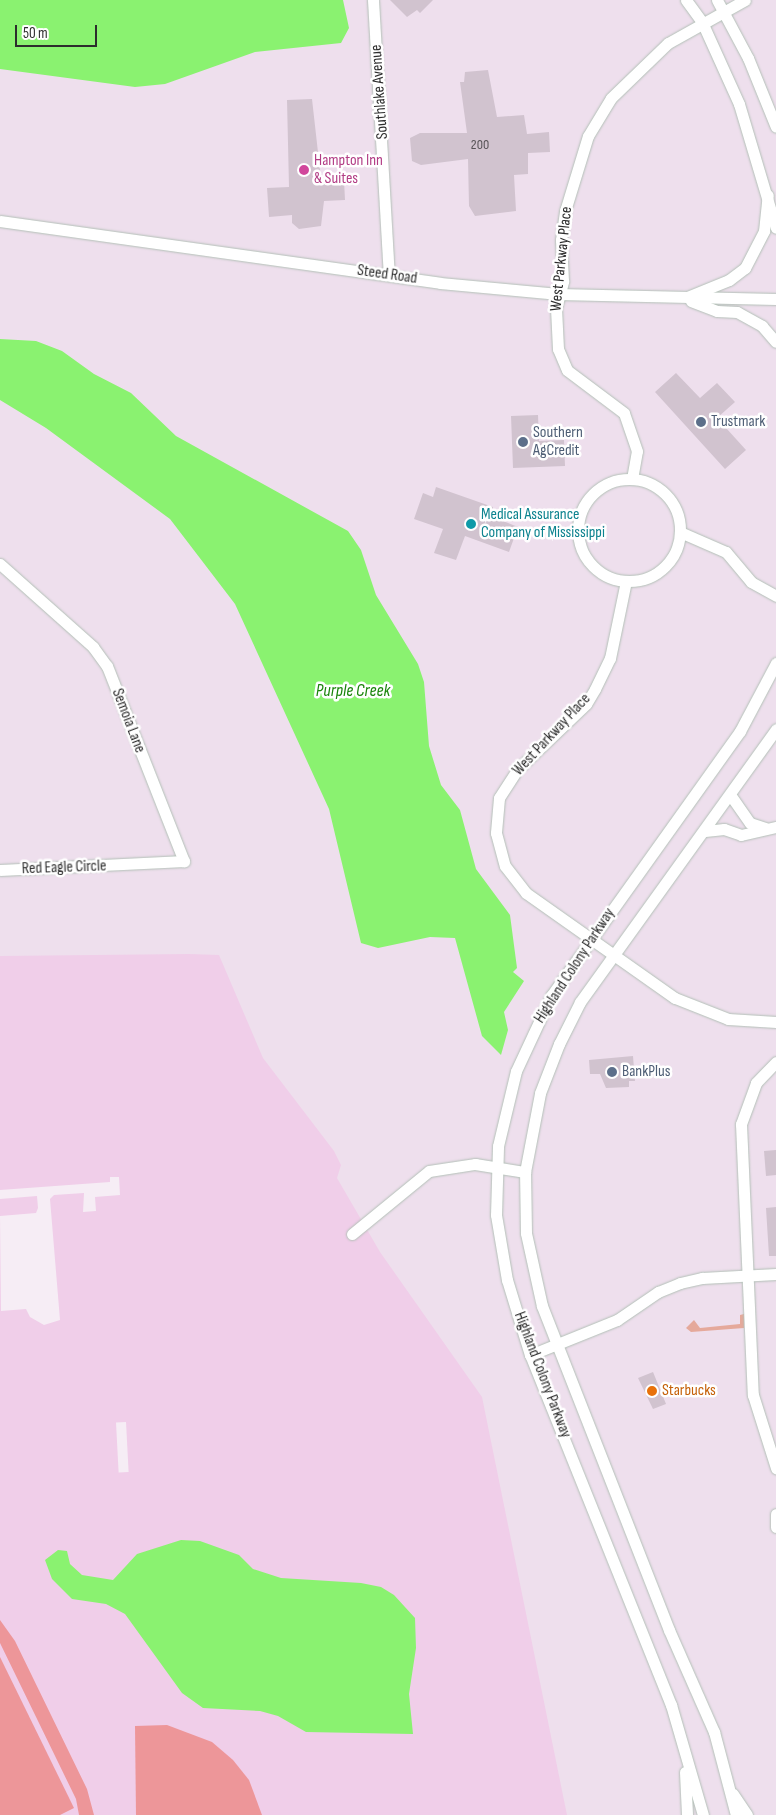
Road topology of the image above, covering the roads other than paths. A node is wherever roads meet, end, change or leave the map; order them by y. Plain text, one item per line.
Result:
1 (373, 0) edge
2 (686, 0) edge
3 (717, 0) edge
4 (745, 0) edge
5 (724, 11) junction
6 (702, 22) junction
7 (776, 127) edge
8 (768, 194) junction
9 (0, 221) edge
10 (776, 228) edge
11 (389, 275) junction
12 (558, 294) junction
13 (684, 298) junction
14 (776, 299) edge
15 (776, 342) edge
16 (632, 479) junction
17 (680, 532) junction
18 (0, 564) edge
19 (626, 581) junction
20 (776, 596) edge
21 (776, 663) edge
22 (776, 729) edge
23 (731, 796) junction
24 (770, 827) edge
25 (705, 831) junction
26 (128, 866) joint
27 (0, 870) edge
28 (590, 939) junction
29 (616, 954) junction
30 (776, 1025) edge
31 (776, 1062) edge
32 (497, 1168) junction
33 (525, 1172) junction
34 (352, 1234) dead end
35 (776, 1274) edge
36 (749, 1276) junction
37 (557, 1343) junction
38 (530, 1355) junction
39 (776, 1468) edge
40 (776, 1514) edge
41 (776, 1527) edge
42 (683, 1748) junction
43 (730, 1789) junction
44 (688, 1815) edge
45 (703, 1815) edge
46 (736, 1815) edge
47 (747, 1815) edge

1 - 11 street, Southlake Avenue
2 - 6 street
3 - 5 street
4 - 5 street, West Parkway Place
5 - 6 street, West Parkway Place
5 - 7 street
6 - 8 street
6 - 12 street, West Parkway Place
8 - 10 street
8 - 13 street
9 - 11 street, Steed Road
11 - 12 street, Steed Road
12 - 13 street, Steed Road
12 - 16 street, West Parkway Place
13 - 14 street, Steed Road
13 - 15 street
16 - 17 street
16 - 19 street
17 - 19 street
17 - 20 street
18 - 26 street, Semoia Lane
19 - 28 street, West Parkway Place
21 - 28 street, Highland Colony Parkway
22 - 23 street, Highland Colony Parkway
23 - 24 street
23 - 25 street, Highland Colony Parkway
24 - 25 street
25 - 29 street, Highland Colony Parkway
26 - 27 street, Red Eagle Circle
28 - 29 street, West Parkway Place
28 - 32 street, Highland Colony Parkway
29 - 30 street, West Parkway Place
29 - 33 street, Highland Colony Parkway
31 - 36 street
32 - 33 street
32 - 34 street
32 - 38 street, Highland Colony Parkway
33 - 37 street, Highland Colony Parkway
35 - 36 street
36 - 37 street
36 - 39 street
37 - 38 street
37 - 43 street, Highland Colony Parkway
38 - 42 street, Highland Colony Parkway
40 - 41 street
42 - 44 street
42 - 45 street, Highland Colony Parkway
43 - 46 street, Highland Colony Parkway
43 - 47 street

